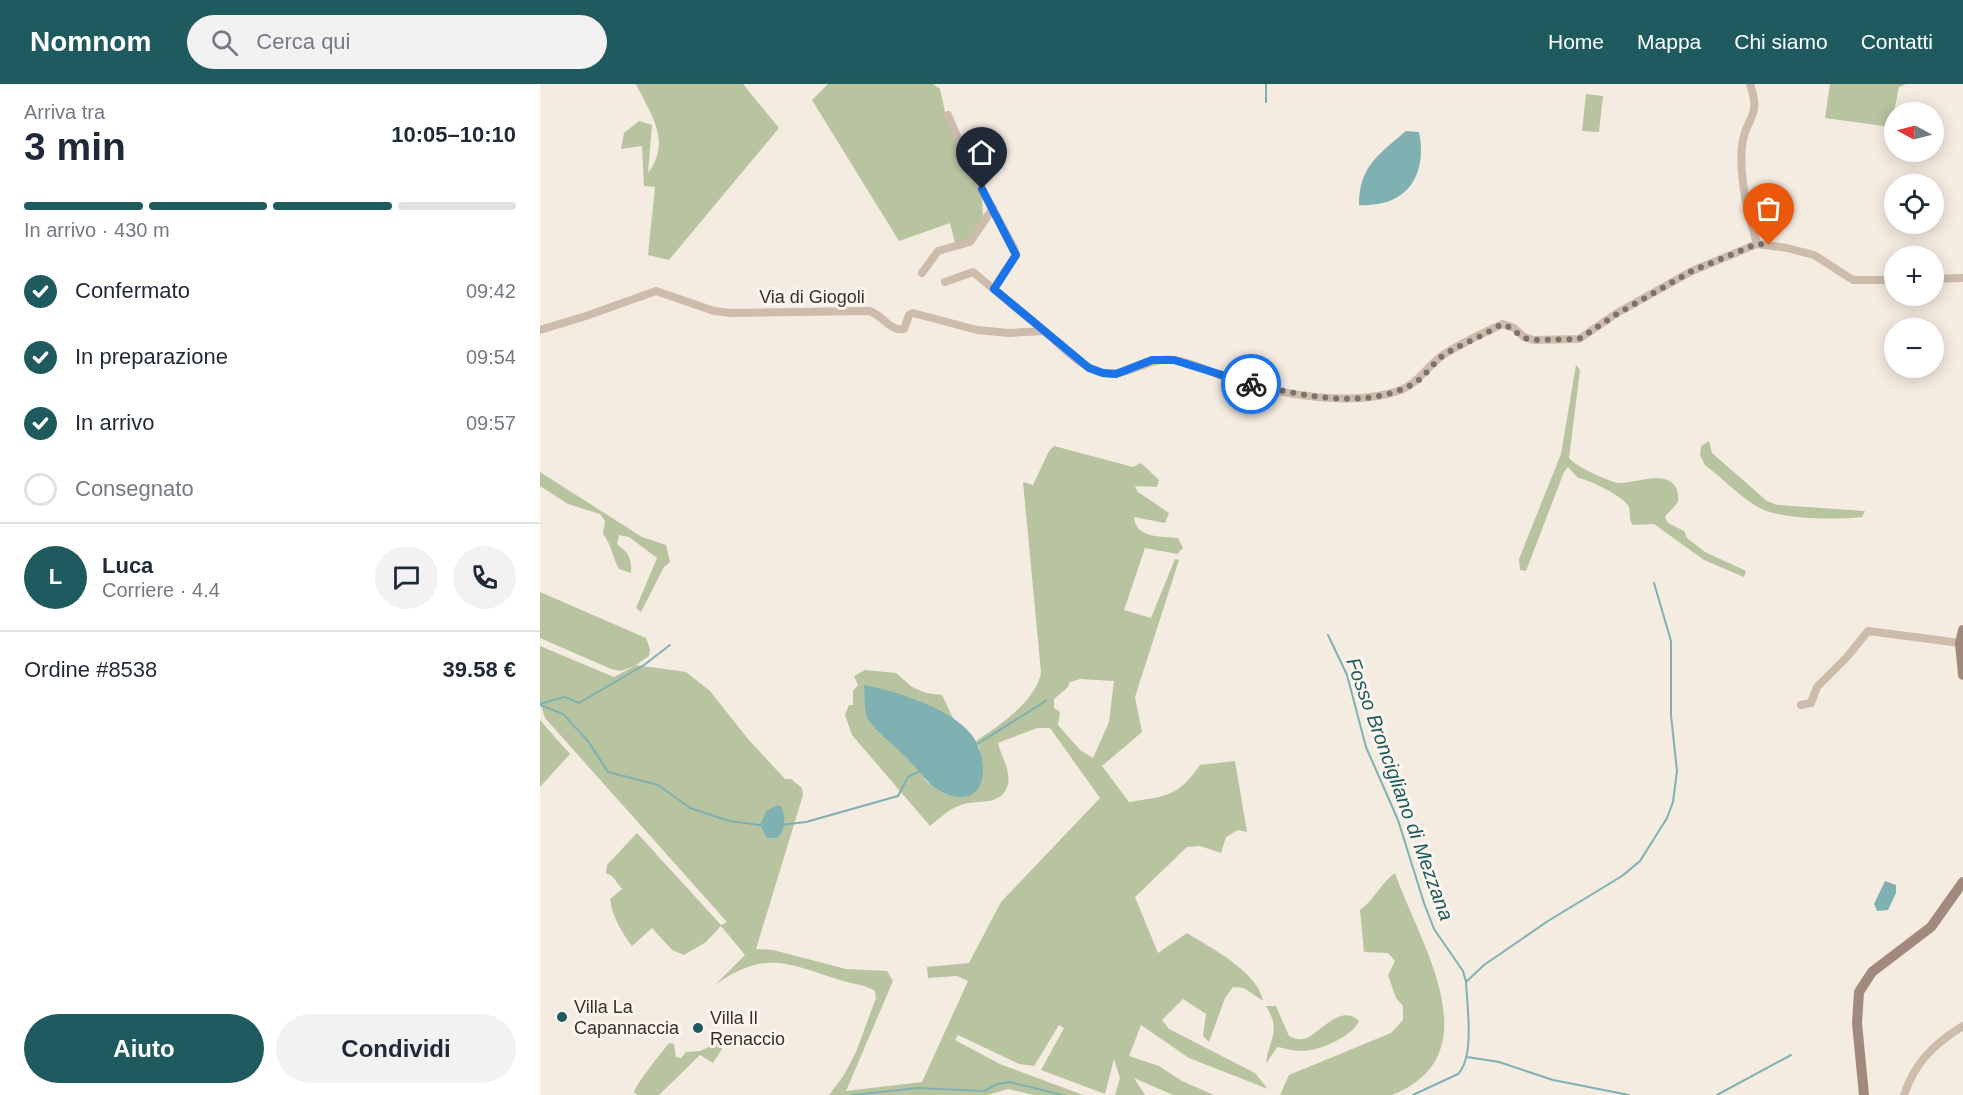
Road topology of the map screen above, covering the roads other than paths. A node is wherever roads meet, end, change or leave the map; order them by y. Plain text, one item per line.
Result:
1 (1750, 84) edge
2 (948, 115) dead end
3 (993, 208) junction
4 (1757, 244) junction
5 (922, 273) dead end
6 (1963, 278) edge
7 (1944, 279) edge
8 (1884, 280) edge
9 (945, 282) dead end
10 (994, 289) junction
11 (540, 330) edge
12 (1044, 331) junction
13 (1963, 630) edge
14 (1960, 643) junction
15 (1963, 675) edge
16 (1801, 705) dead end
17 (1963, 882) edge
18 (1963, 1026) edge
19 (1864, 1095) edge
20 (1904, 1095) edge

1 - 4 street
2 - 3 street
3 - 5 street
3 - 10 street
4 - 8 street
4 - 12 street
6 - 7 street
9 - 10 street
10 - 12 street
11 - 12 street, Via di Giogoli
13 - 14 street
14 - 15 street
14 - 16 street
17 - 19 street
18 - 20 street

